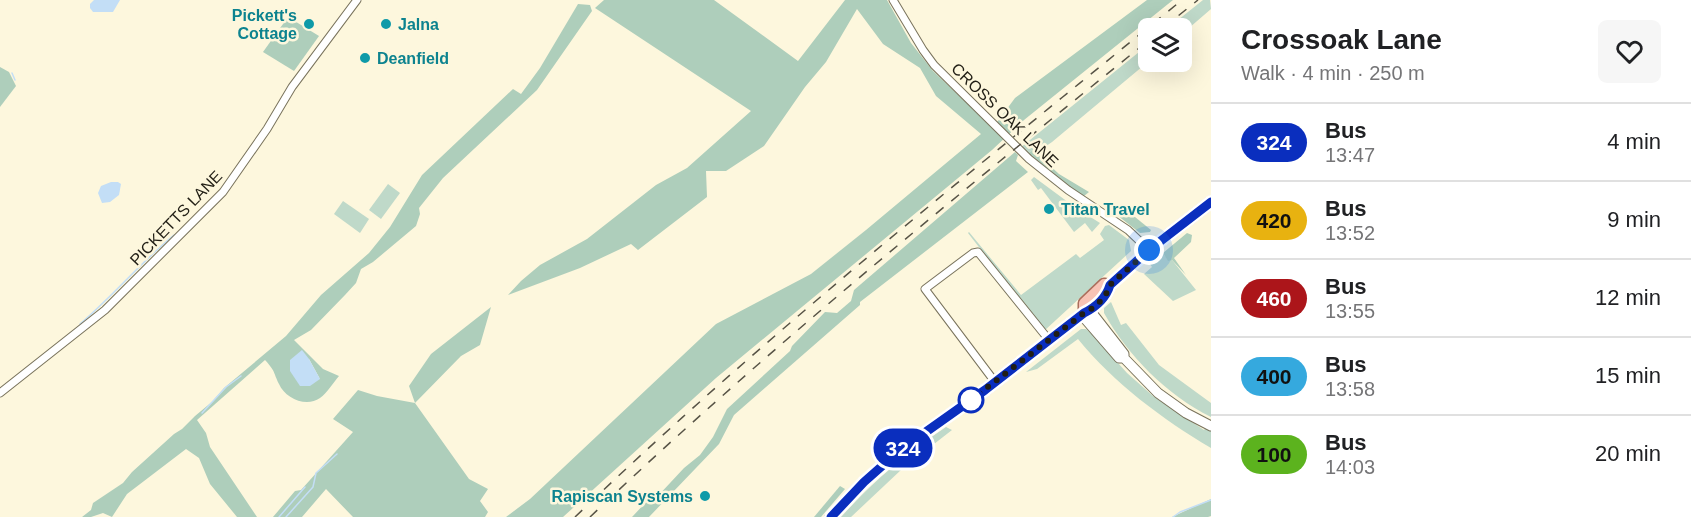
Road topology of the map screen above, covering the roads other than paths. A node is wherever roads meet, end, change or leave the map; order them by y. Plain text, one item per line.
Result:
1 (357, 0) edge
2 (893, 0) edge
3 (1211, 202) edge
4 (1149, 250) junction
5 (1084, 313) junction
6 (1049, 340) junction
7 (995, 382) junction
8 (0, 393) edge
9 (1211, 426) edge
10 (831, 517) edge

1 - 8 street, PICKETTS LANE
2 - 4 street, CROSS OAK LANE
3 - 4 main road
4 - 5 main road
5 - 6 main road
5 - 9 street
6 - 7 main road
6 - 7 street
7 - 10 main road

